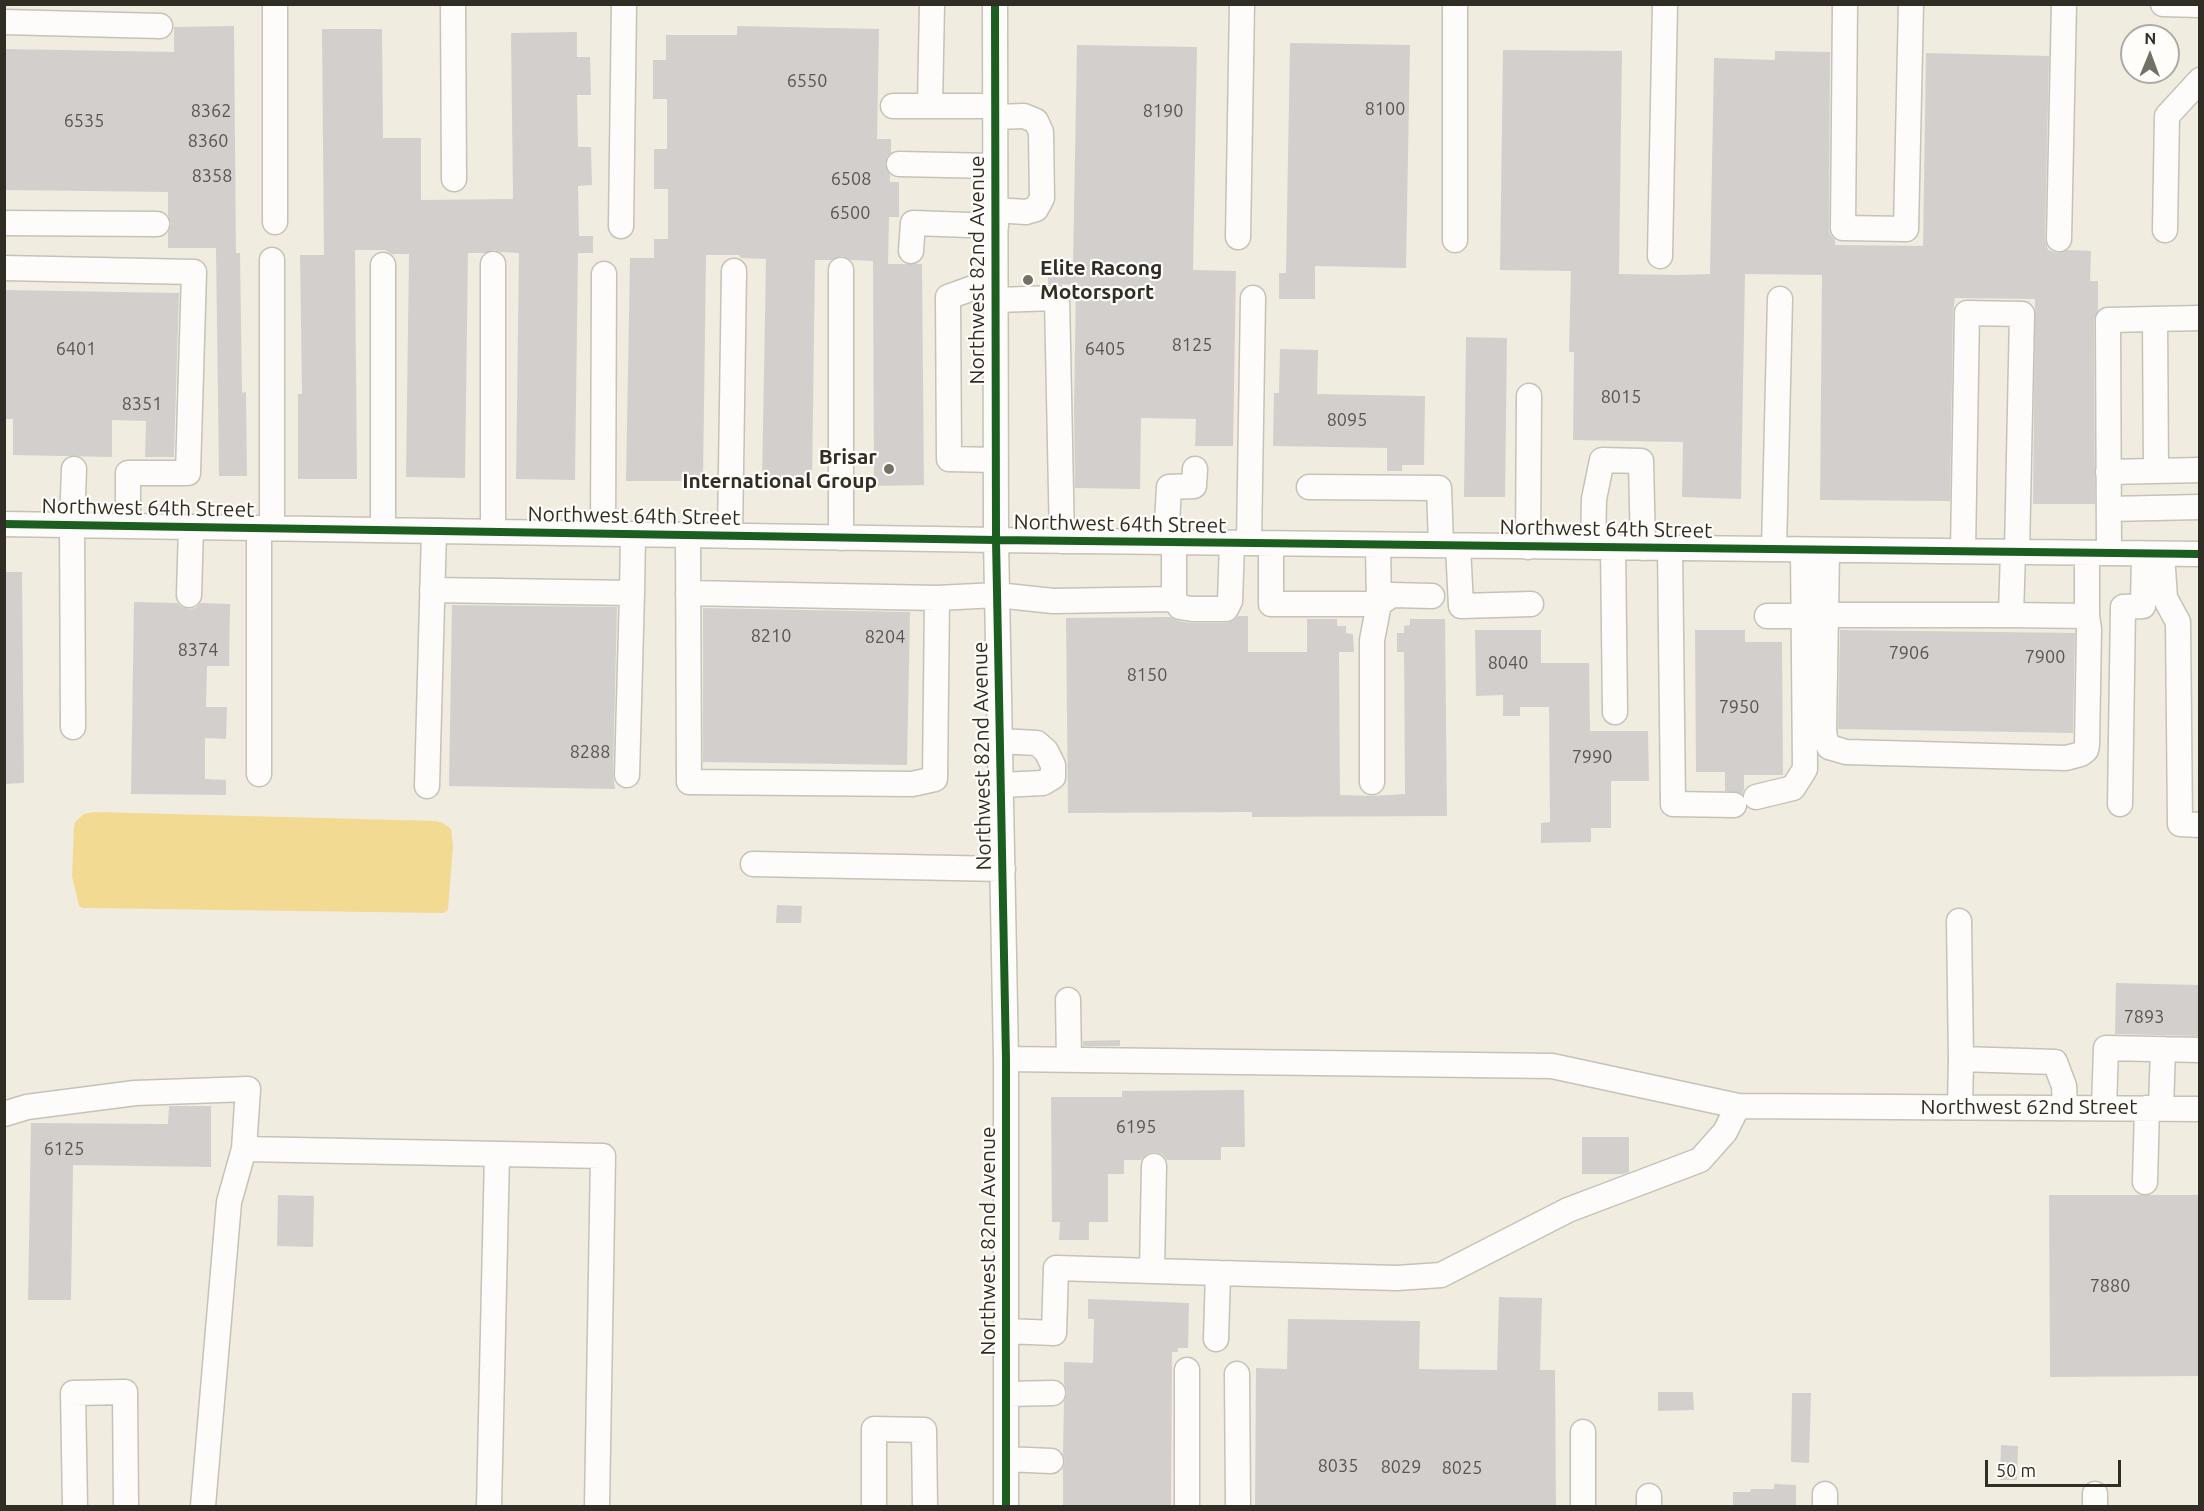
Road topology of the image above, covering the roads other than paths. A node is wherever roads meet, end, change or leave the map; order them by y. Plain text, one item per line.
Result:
1 (275, 4) edge
2 (453, 4) edge
3 (624, 4) edge
4 (932, 4) edge
5 (995, 4) edge
6 (1242, 4) edge
7 (1455, 4) edge
8 (1665, 4) edge
9 (1845, 4) edge
10 (1911, 4) edge
11 (2064, 4) edge
12 (2163, 4) edge
13 (2199, 5) edge
14 (111, 14) edge
15 (4, 22) edge
16 (160, 26) dead end
17 (2199, 80) edge
18 (893, 106) dead end
19 (930, 106) junction
20 (995, 112) junction
21 (899, 164) dead end
22 (995, 166) junction
23 (454, 179) dead end
24 (995, 218) junction
25 (275, 222) dead end
26 (4, 223) edge
27 (157, 224) dead end
28 (621, 226) dead end
29 (2165, 230) dead end
30 (1238, 237) dead end
31 (2059, 239) dead end
32 (1455, 240) dead end
33 (910, 251) dead end
34 (1660, 255) dead end
35 (272, 260) dead end
36 (493, 264) dead end
37 (383, 265) dead end
38 (4, 268) edge
39 (840, 270) dead end
40 (734, 271) dead end
41 (604, 274) dead end
42 (995, 290) junction
43 (1253, 298) dead end
44 (1780, 299) dead end
45 (2199, 318) edge
46 (2155, 319) junction
47 (1529, 396) dead end
48 (996, 460) junction
49 (74, 469) dead end
50 (1195, 469) dead end
51 (2199, 470) edge
52 (2156, 471) junction
53 (2108, 472) junction
54 (1310, 487) dead end
55 (2199, 507) edge
56 (2109, 509) junction
57 (4, 524) edge
58 (72, 525) junction
59 (128, 526) junction
60 (191, 527) junction
61 (265, 528) junction
62 (383, 530) junction
63 (434, 531) junction
64 (493, 532) junction
65 (603, 534) junction
66 (633, 534) junction
67 (688, 535) junction
68 (730, 536) junction
69 (841, 538) junction
70 (996, 540) junction
71 (1062, 541) junction
72 (1170, 542) junction
73 (1250, 543) junction
74 (1378, 544) junction
75 (1449, 546) junction
76 (1528, 547) junction
77 (1603, 547) junction
78 (1643, 548) junction
79 (1670, 548) junction
80 (1774, 549) junction
81 (1803, 550) junction
82 (1827, 550) junction
83 (1963, 551) junction
84 (2015, 552) junction
85 (2098, 553) junction
86 (2153, 554) junction
87 (2199, 554) edge
88 (432, 590) junction
89 (632, 593) junction
90 (688, 593) junction
91 (189, 595) dead end
92 (997, 595) junction
93 (1432, 596) dead end
94 (936, 598) junction
95 (1174, 599) junction
96 (1378, 604) junction
97 (1531, 604) dead end
98 (1815, 615) junction
99 (2011, 615) junction
100 (1767, 616) dead end
101 (2087, 616) junction
102 (1615, 712) dead end
103 (73, 727) dead end
104 (1000, 741) junction
105 (259, 774) dead end
106 (627, 775) dead end
107 (1372, 782) dead end
108 (1001, 784) junction
109 (427, 786) dead end
110 (2120, 804) dead end
111 (2199, 825) edge
112 (753, 864) dead end
113 (1003, 869) junction
114 (1959, 921) dead end
115 (1068, 1000) dead end
116 (2163, 1049) junction
117 (2199, 1050) edge
118 (1006, 1059) junction
119 (1961, 1059) junction
120 (1069, 1060) junction
121 (1738, 1106) junction
122 (1960, 1107) junction
123 (2065, 1107) junction
124 (2104, 1107) junction
125 (2154, 1108) junction
126 (2199, 1109) edge
127 (4, 1114) edge
128 (244, 1149) junction
129 (497, 1154) junction
130 (1154, 1166) dead end
131 (2145, 1182) dead end
132 (1152, 1271) junction
133 (1218, 1273) junction
134 (1006, 1331) junction
135 (1216, 1339) dead end
136 (1187, 1370) dead end
137 (1237, 1374) dead end
138 (1053, 1393) dead end
139 (1006, 1394) junction
140 (1583, 1432) dead end
141 (1006, 1459) junction
142 (1050, 1461) dead end
143 (75, 1506) edge
144 (126, 1506) edge
145 (203, 1506) edge
146 (489, 1506) edge
147 (597, 1506) edge
148 (874, 1506) edge
149 (924, 1506) edge
150 (1006, 1506) edge
151 (1187, 1506) edge
152 (1238, 1506) edge
153 (1583, 1506) edge

1 - 25 street
2 - 23 street
3 - 28 street
4 - 19 street
5 - 20 street, Northwest 82nd Avenue
6 - 30 street
7 - 32 street
8 - 34 street
9 - 10 street
11 - 31 street
12 - 13 street
14 - 15 street
14 - 16 street
17 - 29 street
18 - 19 street
19 - 20 street
20 - 22 street, Northwest 82nd Avenue
20 - 24 street
21 - 22 street
22 - 24 street, Northwest 82nd Avenue
24 - 33 street
24 - 42 street, Northwest 82nd Avenue
26 - 27 street
35 - 61 street
36 - 64 street
37 - 62 street
38 - 59 street
39 - 69 street
40 - 68 street
41 - 65 street
42 - 48 street, Northwest 82nd Avenue
42 - 48 street
42 - 71 street
43 - 73 street
44 - 80 street
45 - 46 street
46 - 52 street
46 - 53 street
47 - 76 street
48 - 70 street, Northwest 82nd Avenue
49 - 58 street
50 - 72 street
51 - 52 street
52 - 53 street
53 - 56 street
54 - 75 street
55 - 56 street
56 - 85 street
57 - 58 street, Northwest 64th Street
58 - 59 street, Northwest 64th Street
58 - 103 street
59 - 60 street, Northwest 64th Street
60 - 61 street, Northwest 64th Street
60 - 91 street
61 - 62 street, Northwest 64th Street
61 - 105 street
62 - 63 street, Northwest 64th Street
63 - 64 street, Northwest 64th Street
63 - 88 street
64 - 65 street, Northwest 64th Street
65 - 66 street, Northwest 64th Street
66 - 67 street, Northwest 64th Street
66 - 89 street
67 - 68 street, Northwest 64th Street
67 - 90 street
68 - 69 street, Northwest 64th Street
69 - 70 street, Northwest 64th Street
70 - 71 street, Northwest 64th Street
70 - 92 street, Northwest 82nd Avenue
71 - 72 street, Northwest 64th Street
72 - 73 street, Northwest 64th Street
72 - 95 street
73 - 74 street, Northwest 64th Street
73 - 95 street
73 - 96 street
74 - 75 street, Northwest 64th Street
74 - 96 street
75 - 76 street, Northwest 64th Street
75 - 97 street
76 - 77 street, Northwest 64th Street
77 - 78 street, Northwest 64th Street
77 - 78 street
77 - 102 street
78 - 79 street, Northwest 64th Street
79 - 80 street, Northwest 64th Street
79 - 98 street
80 - 81 street, Northwest 64th Street
81 - 82 street, Northwest 64th Street
81 - 98 street
82 - 83 street, Northwest 64th Street
82 - 98 street
83 - 84 street, Northwest 64th Street
83 - 84 street
84 - 85 street, Northwest 64th Street
84 - 99 street
85 - 86 street, Northwest 64th Street
85 - 101 street
86 - 87 street, Northwest 64th Street
86 - 110 street
86 - 111 street
88 - 89 street
88 - 109 street
89 - 106 street
90 - 94 street
90 - 94 street
92 - 94 street
92 - 95 street
92 - 104 street, Northwest 82nd Avenue
93 - 96 street
96 - 107 street
98 - 99 street
98 - 100 street
98 - 101 street
99 - 101 street
104 - 108 street, Northwest 82nd Avenue
104 - 108 street
108 - 113 street, Northwest 82nd Avenue
112 - 113 street
113 - 118 street, Northwest 82nd Avenue
114 - 119 street
115 - 120 street
116 - 117 street
116 - 124 street
116 - 125 street
118 - 120 street, Northwest 62nd Street
118 - 134 street, Northwest 82nd Avenue
119 - 122 street
119 - 123 street
120 - 121 street, Northwest 62nd Street
121 - 122 street, Northwest 62nd Street
121 - 133 street
122 - 123 street, Northwest 62nd Street
123 - 124 street, Northwest 62nd Street
124 - 125 street, Northwest 62nd Street
125 - 126 street, Northwest 62nd Street
125 - 131 street
127 - 128 street
128 - 129 street
128 - 145 street
129 - 146 street
129 - 147 street
130 - 132 street
132 - 133 street
132 - 134 street
133 - 135 street
134 - 139 street, Northwest 82nd Avenue
136 - 151 street
137 - 152 street
138 - 139 street
139 - 141 street, Northwest 82nd Avenue
140 - 153 street
141 - 142 street
141 - 150 street, Northwest 82nd Avenue
143 - 144 street
148 - 149 street

